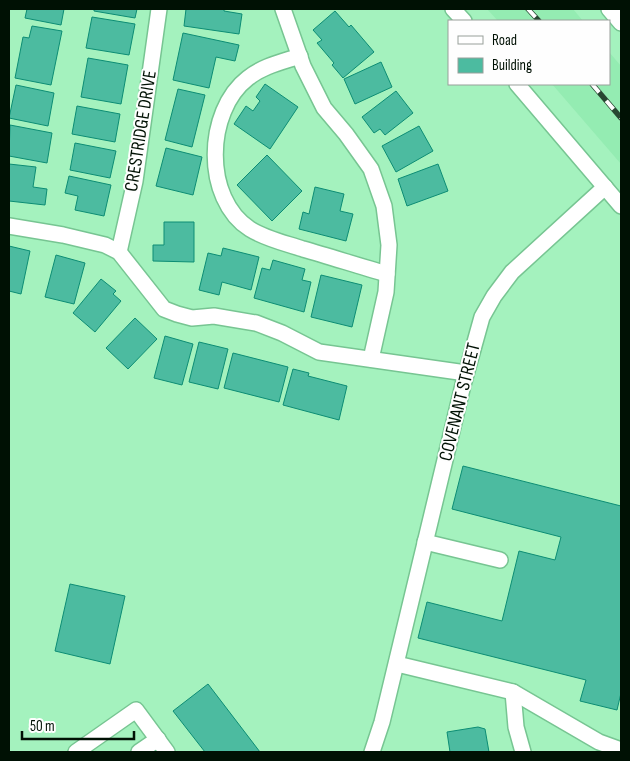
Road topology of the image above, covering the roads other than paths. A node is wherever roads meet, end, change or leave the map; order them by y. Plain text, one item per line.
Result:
1 (159, 9) edge
2 (283, 9) edge
3 (453, 9) edge
4 (609, 9) edge
5 (463, 20) edge
6 (621, 23) edge
7 (300, 56) junction
8 (518, 85) edge
9 (606, 187) junction
10 (621, 206) edge
11 (9, 226) edge
12 (119, 252) junction
13 (387, 274) junction
14 (371, 359) junction
15 (466, 373) junction
16 (426, 542) junction
17 (500, 560) dead end
18 (397, 664) junction
19 (513, 692) junction
20 (158, 739) junction
21 (621, 751) edge
22 (76, 752) edge
23 (139, 752) edge
24 (168, 752) edge
25 (372, 752) edge
26 (523, 752) edge

1 - 12 street, CRESTRIDGE DRIVE
2 - 7 street
3 - 5 street
4 - 6 street
7 - 13 street
7 - 13 street
8 - 9 street
9 - 10 street
9 - 15 street, COVENANT STREET
11 - 12 street
12 - 14 street
13 - 14 street
14 - 15 street
15 - 16 street, COVENANT STREET
16 - 17 street
16 - 18 street, COVENANT STREET
18 - 19 street
18 - 25 street, COVENANT STREET
19 - 21 street
19 - 26 street
20 - 22 street
20 - 23 street
20 - 24 street

